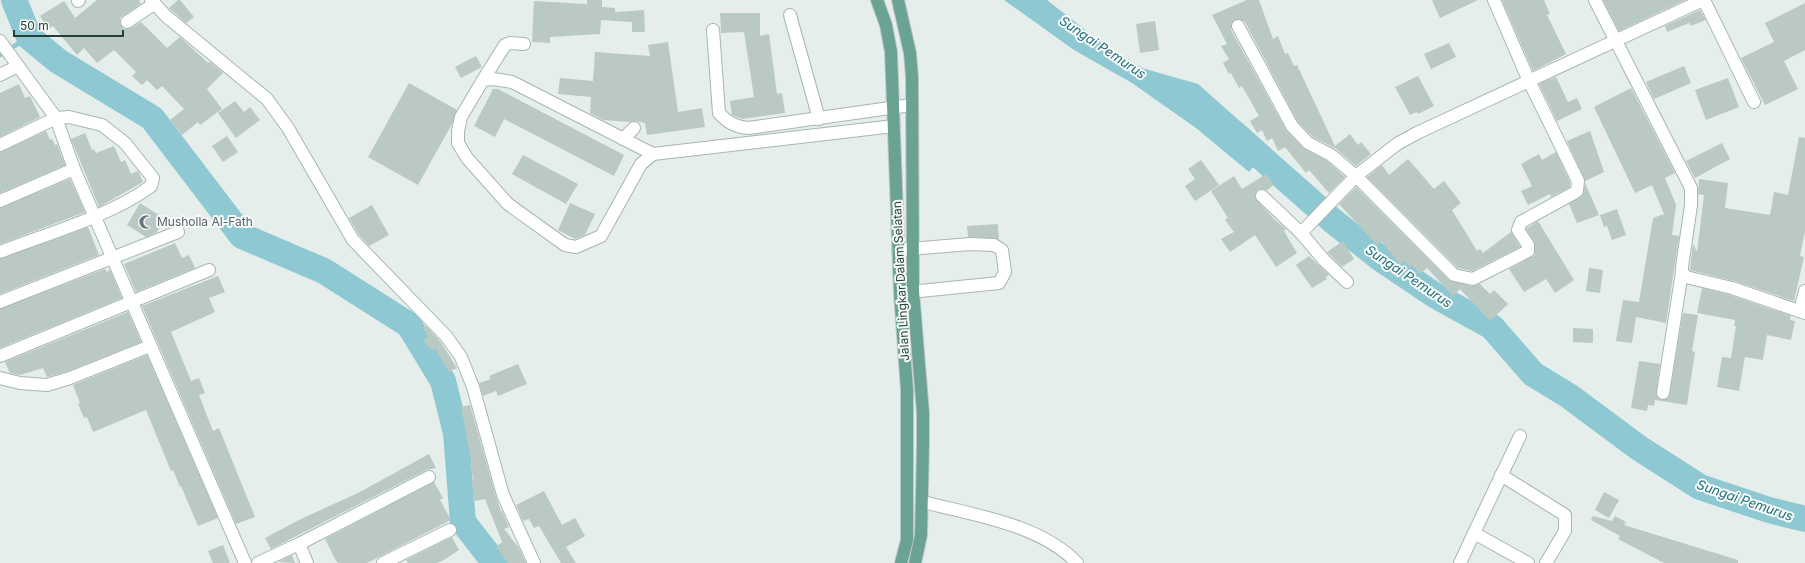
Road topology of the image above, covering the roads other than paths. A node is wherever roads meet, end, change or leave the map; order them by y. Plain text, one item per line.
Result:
1 (877, 0) edge
2 (898, 0) edge
3 (1494, 0) edge
4 (1595, 0) edge
5 (1703, 0) edge
6 (153, 2) edge
7 (790, 15) dead end
8 (127, 22) dead end
9 (1238, 26) dead end
10 (713, 30) dead end
11 (1615, 41) junction
12 (1, 42) edge
13 (524, 44) dead end
14 (16, 63) junction
15 (0, 75) edge
16 (484, 80) junction
17 (1529, 82) junction
18 (1754, 102) dead end
19 (911, 105) junction
20 (894, 107) junction
21 (56, 118) junction
22 (819, 119) junction
23 (894, 126) junction
24 (634, 128) dead end
25 (623, 139) junction
26 (0, 145) edge
27 (653, 154) junction
28 (74, 169) junction
29 (1356, 176) junction
30 (1262, 196) dead end
31 (0, 200) edge
32 (94, 216) junction
33 (178, 232) dead end
34 (1301, 233) junction
35 (913, 248) junction
36 (898, 250) junction
37 (0, 252) edge
38 (112, 257) junction
39 (208, 270) dead end
40 (1682, 272) junction
41 (1347, 282) dead end
42 (913, 291) junction
43 (1805, 291) edge
44 (900, 293) junction
45 (0, 302) edge
46 (131, 302) junction
47 (1803, 312) edge
48 (150, 346) junction
49 (0, 356) edge
50 (0, 378) edge
51 (1663, 393) dead end
52 (1520, 436) dead end
53 (1501, 475) junction
54 (429, 477) dead end
55 (923, 502) junction
56 (450, 530) dead end
57 (1474, 533) junction
58 (299, 544) junction
59 (245, 563) edge
60 (258, 563) edge
61 (307, 563) edge
62 (383, 563) edge
63 (534, 563) edge
64 (901, 563) edge
65 (916, 563) edge
66 (1077, 563) edge
67 (1460, 563) edge
68 (1528, 563) edge
69 (1546, 563) edge

1 - 20 main road, Jalan Lingkar Dalam Selatan
2 - 19 main road, Jalan Lingkar Dalam Selatan
3 - 17 street
4 - 11 street
5 - 11 street
5 - 18 street
6 - 8 street
6 - 63 street
7 - 22 street
9 - 29 street
10 - 22 street
11 - 17 street
11 - 40 street
12 - 14 street
13 - 16 street
14 - 15 street
14 - 21 street
16 - 25 street
16 - 27 street
17 - 29 street
17 - 29 street
19 - 20 street
19 - 35 main road, Jalan Lingkar Dalam Selatan
20 - 22 street
20 - 23 main road, Jalan Lingkar Dalam Selatan
21 - 26 street
21 - 28 street
21 - 32 street
23 - 27 street
23 - 36 main road, Jalan Lingkar Dalam Selatan
24 - 25 street
25 - 27 street
28 - 31 street
28 - 32 street
29 - 34 street
30 - 34 street
32 - 37 street
32 - 38 street
33 - 38 street
34 - 41 street
35 - 36 street
35 - 42 main road, Jalan Lingkar Dalam Selatan
35 - 42 street
36 - 44 main road, Jalan Lingkar Dalam Selatan
38 - 45 street
38 - 46 street
39 - 46 street
40 - 47 street
40 - 51 street
42 - 44 street
42 - 55 main road, Jalan Lingkar Dalam Selatan
43 - 47 street
44 - 64 main road, Jalan Lingkar Dalam Selatan
46 - 48 street
46 - 49 street
48 - 50 street
48 - 59 street
52 - 53 street
53 - 57 street
53 - 69 street
54 - 58 street
55 - 65 main road, Jalan Lingkar Dalam Selatan
55 - 66 street
56 - 62 street
57 - 67 street
57 - 68 street
58 - 60 street
58 - 61 street

